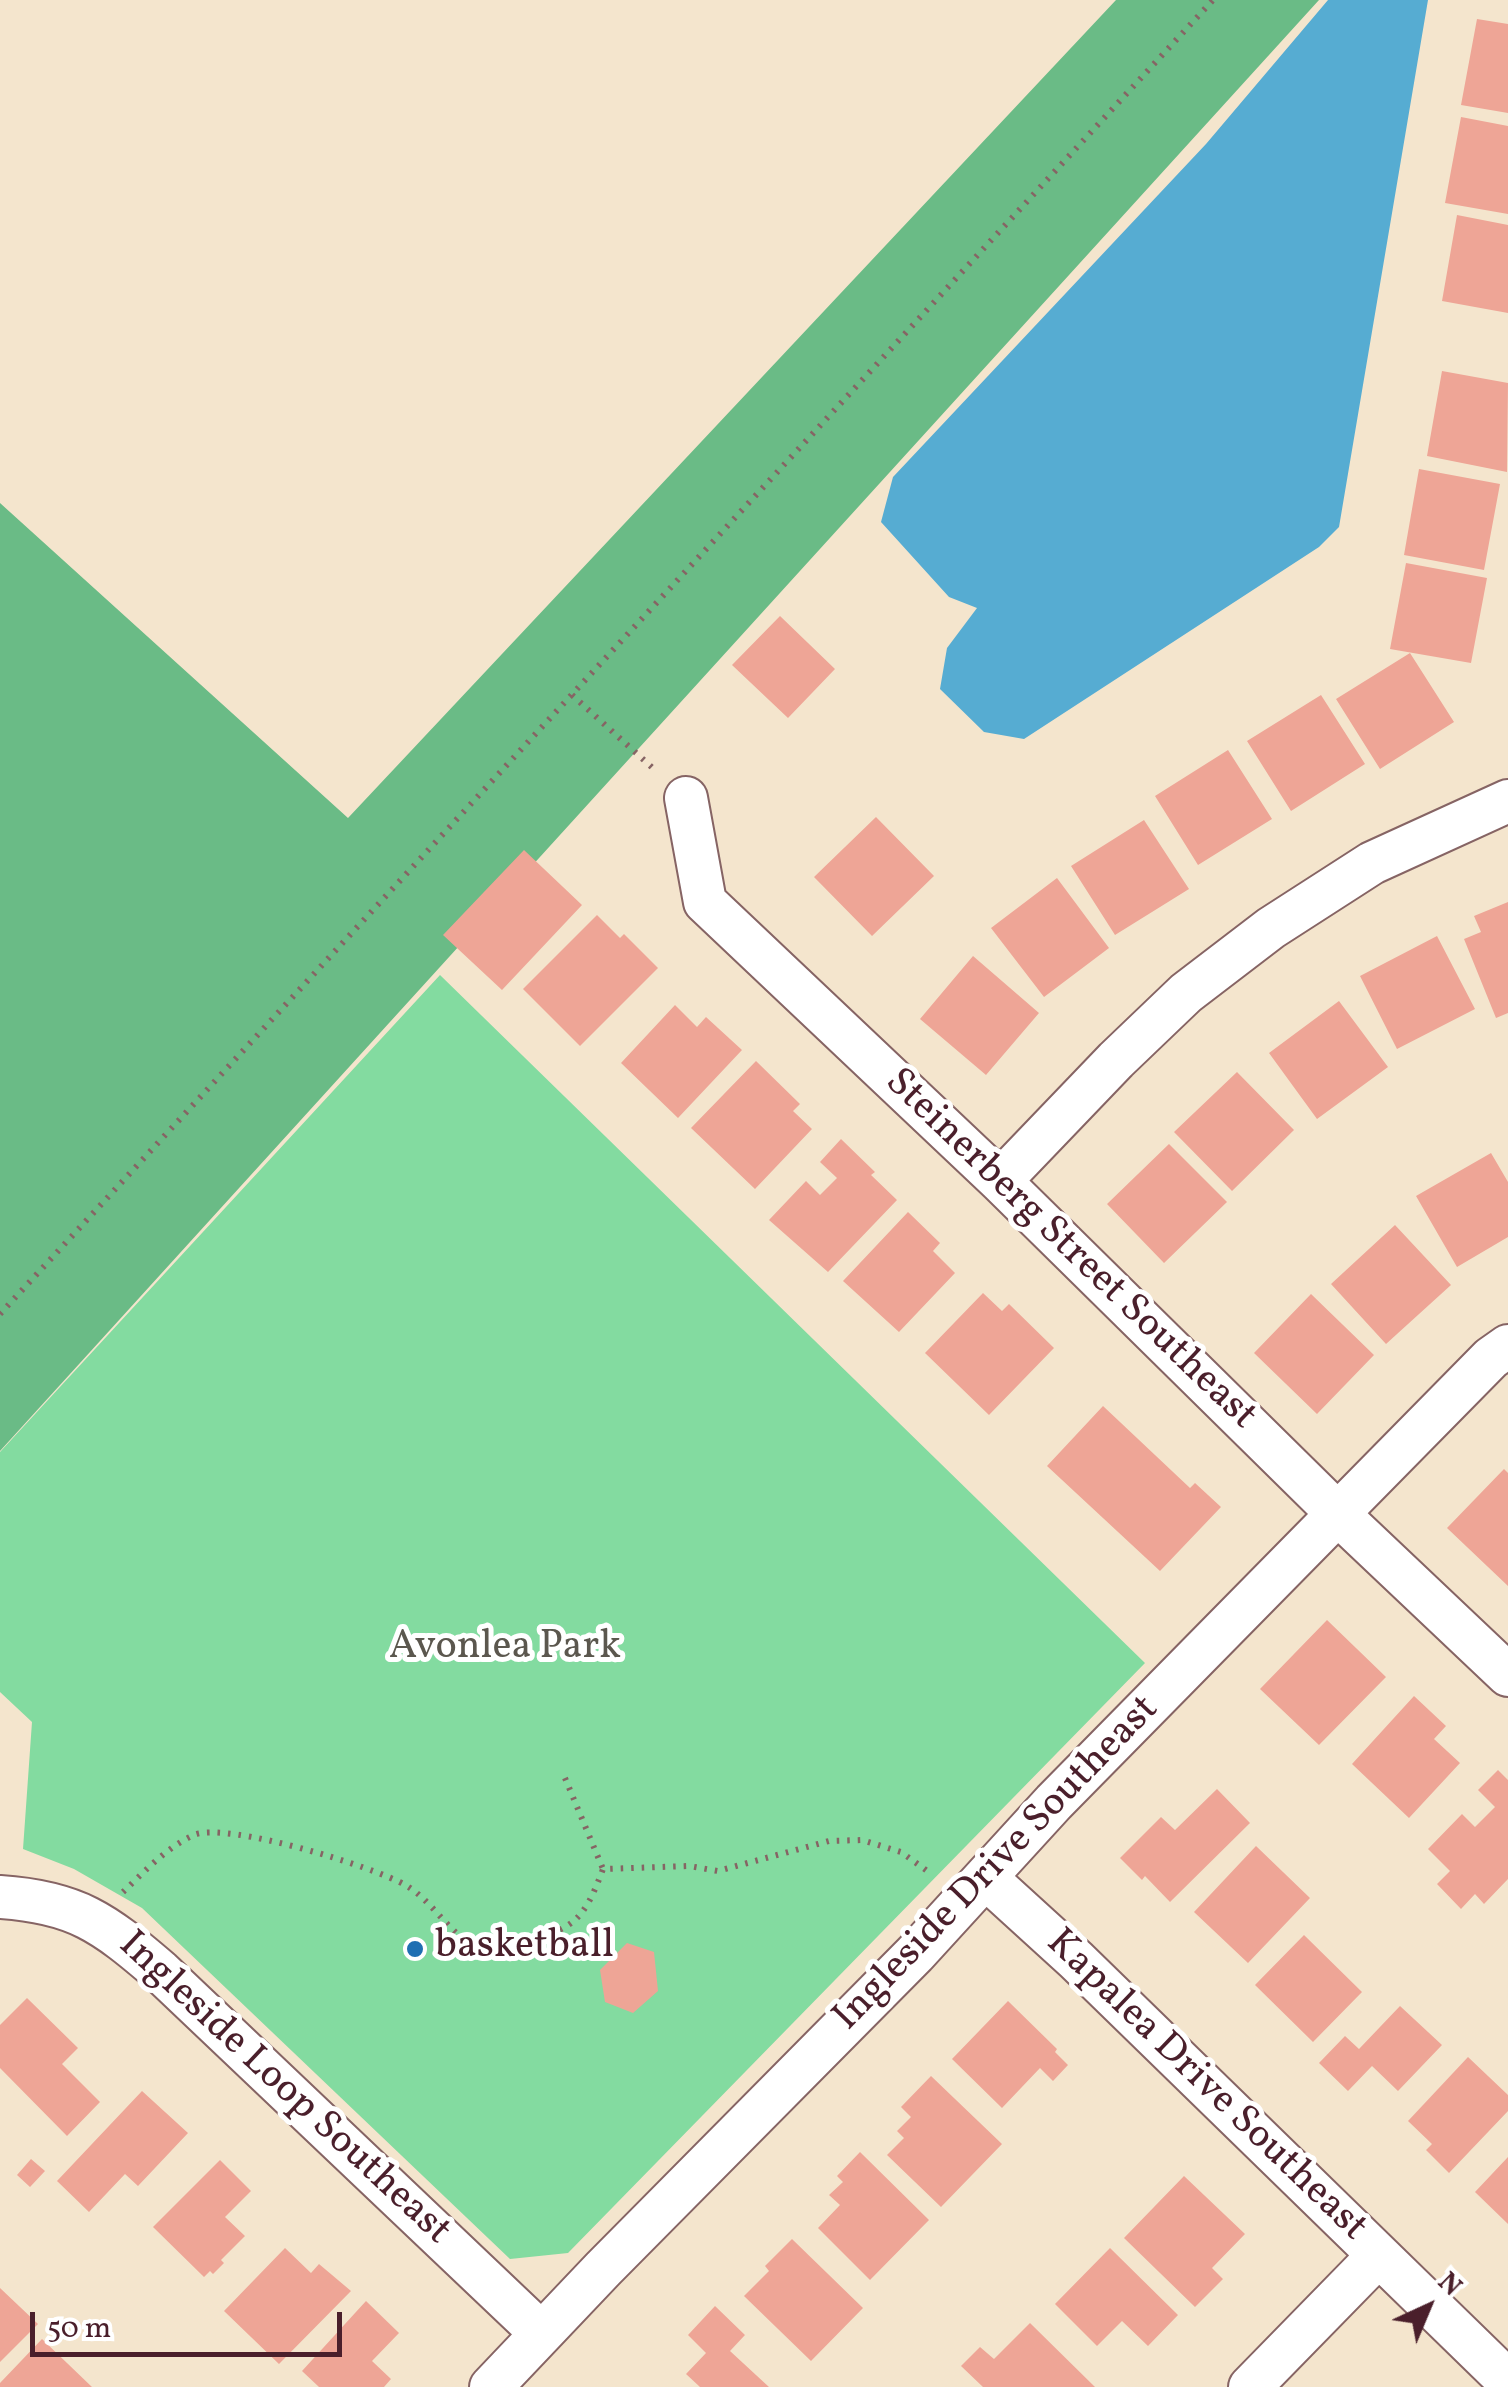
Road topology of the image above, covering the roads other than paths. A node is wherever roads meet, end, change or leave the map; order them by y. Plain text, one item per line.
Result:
1 (686, 798) road end
2 (1508, 801) edge
3 (1000, 1181) junction
4 (1508, 1346) edge
5 (1340, 1515) junction
6 (1508, 1675) edge
7 (986, 1878) junction
8 (0, 1898) edge
9 (1378, 2256) junction
10 (541, 2333) junction
11 (1508, 2381) edge
12 (491, 2387) edge
13 (1250, 2387) edge

1 - 3 street, Steinerberg Street Southeast
2 - 3 street
3 - 5 street, Steinerberg Street Southeast
4 - 5 street, Ingleside Drive Southeast
5 - 6 street, Steinerberg Street Southeast
5 - 7 street, Ingleside Drive Southeast
7 - 9 street, Kapalea Drive Southeast
7 - 10 street, Ingleside Drive Southeast
8 - 10 street, Ingleside Loop Southeast
9 - 11 street, Kapalea Drive Southeast
9 - 13 street
10 - 12 street, Ingleside Drive Southeast

